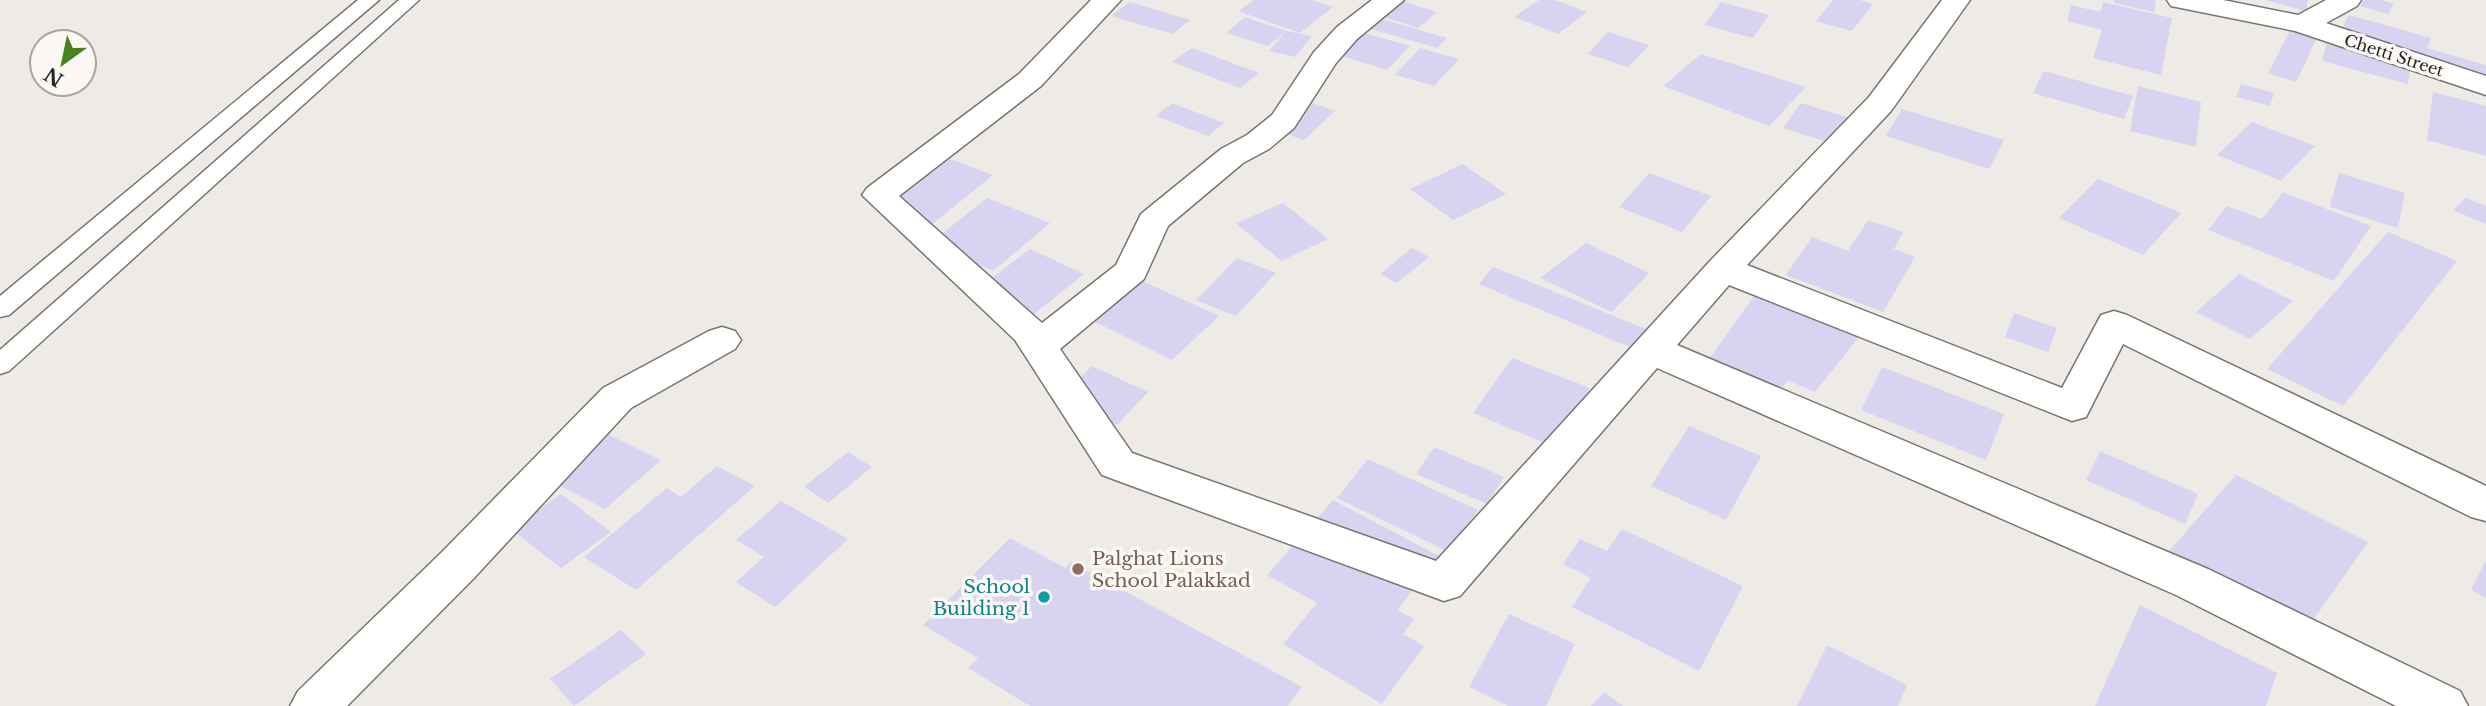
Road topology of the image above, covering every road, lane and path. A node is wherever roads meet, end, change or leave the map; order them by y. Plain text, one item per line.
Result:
1 (370, 0) edge
2 (410, 0) edge
3 (1107, 0) edge
4 (1390, 0) edge
5 (1956, 0) edge
6 (2181, 0) edge
7 (2347, 0) edge
8 (2302, 24) junction
9 (2486, 86) edge
10 (1723, 269) junction
11 (0, 309) edge
12 (722, 340) dead end
13 (1038, 347) junction
14 (1652, 350) junction
15 (0, 365) edge
16 (2486, 505) edge
17 (315, 706) edge
18 (2443, 706) edge

1 - 11 lane
2 - 15 lane
3 - 13 street
4 - 13 street
5 - 10 street
6 - 8 street, Chetti Street
7 - 8 street
8 - 9 street, Chetti Street
10 - 14 street
10 - 16 street
12 - 17 street
13 - 14 street
14 - 18 street

